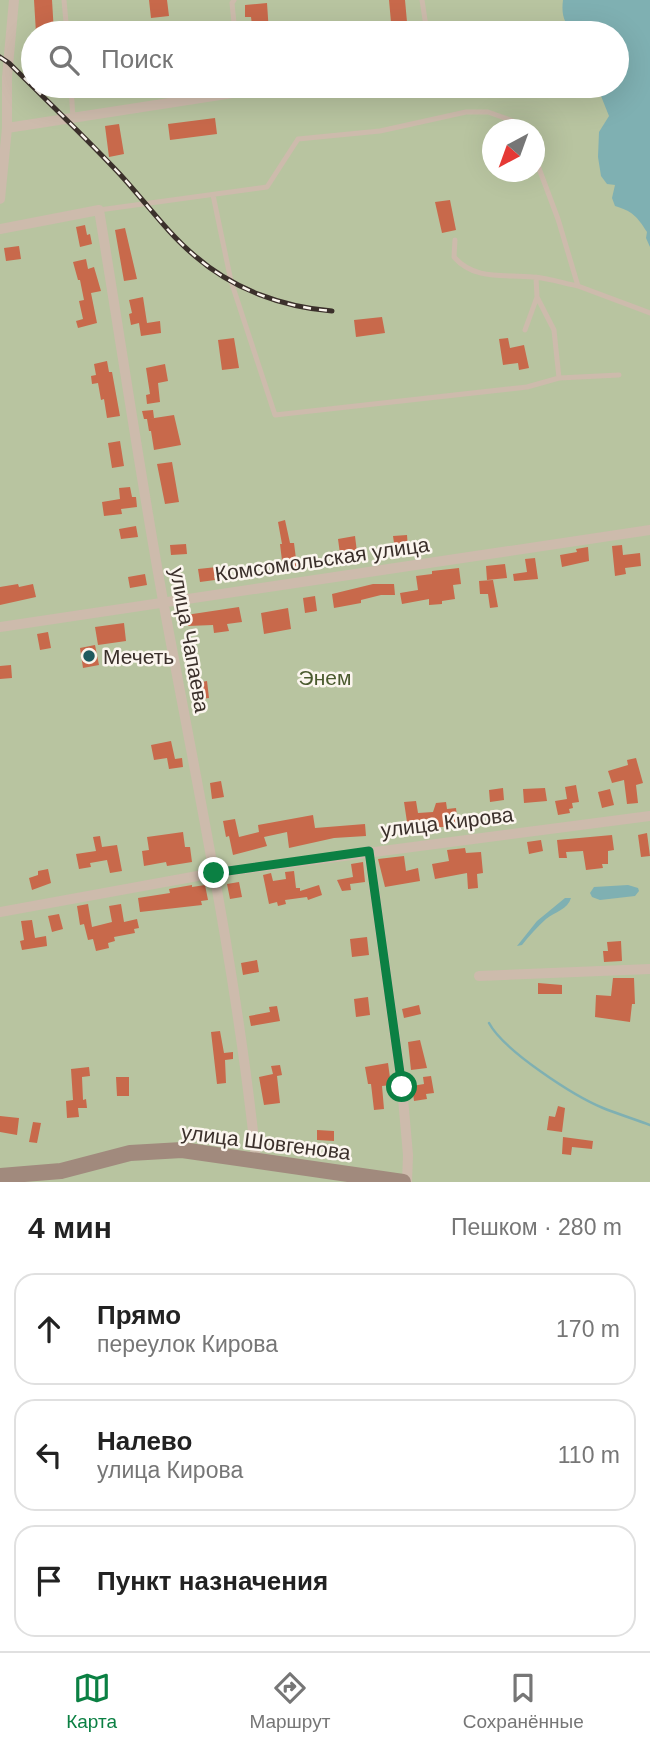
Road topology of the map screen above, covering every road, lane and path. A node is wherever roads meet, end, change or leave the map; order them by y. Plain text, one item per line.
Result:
1 (14, 0) edge
2 (64, 0) edge
3 (234, 0) edge
4 (422, 0) edge
5 (66, 21) edge
6 (234, 21) edge
7 (426, 21) edge
8 (3, 76) edge
9 (72, 98) edge
10 (190, 98) edge
11 (73, 119) junction
12 (507, 119) edge
13 (7, 128) junction
14 (544, 182) edge
15 (214, 195) junction
16 (0, 200) edge
17 (99, 210) junction
18 (0, 229) edge
19 (455, 240) dead end
20 (536, 277) junction
21 (578, 286) junction
22 (537, 297) junction
23 (650, 313) edge
24 (525, 330) dead end
25 (619, 375) dead end
26 (559, 378) junction
27 (650, 530) edge
28 (163, 602) junction
29 (0, 627) edge
30 (650, 816) edge
31 (369, 851) junction
32 (214, 873) junction
33 (0, 912) edge
34 (650, 969) edge
35 (479, 976) dead end
36 (256, 1159) junction
37 (62, 1176) edge
38 (0, 1177) edge
39 (405, 1182) edge

1 - 8 street
2 - 5 lane
3 - 6 lane
4 - 7 lane
8 - 13 street
9 - 11 lane
10 - 11 street
11 - 13 street
12 - 15 lane
13 - 16 street
14 - 21 lane
15 - 17 lane
15 - 26 lane
17 - 18 street
17 - 28 street, улица Чапаева
19 - 20 lane
20 - 21 lane
20 - 22 lane
21 - 23 lane
22 - 24 lane
22 - 26 lane
25 - 26 lane
27 - 28 street, Комсомольская улица
28 - 29 street, Комсомольская улица
28 - 32 street, улица Чапаева
30 - 31 street, улица Кирова
31 - 32 street, улица Кирова
31 - 39 street
32 - 33 street, улица Кирова
32 - 36 street, улица Чапаева
34 - 35 street
36 - 37 street, улица Шовгенова
36 - 39 street, улица Шовгенова
37 - 38 street, улица Шовгенова

